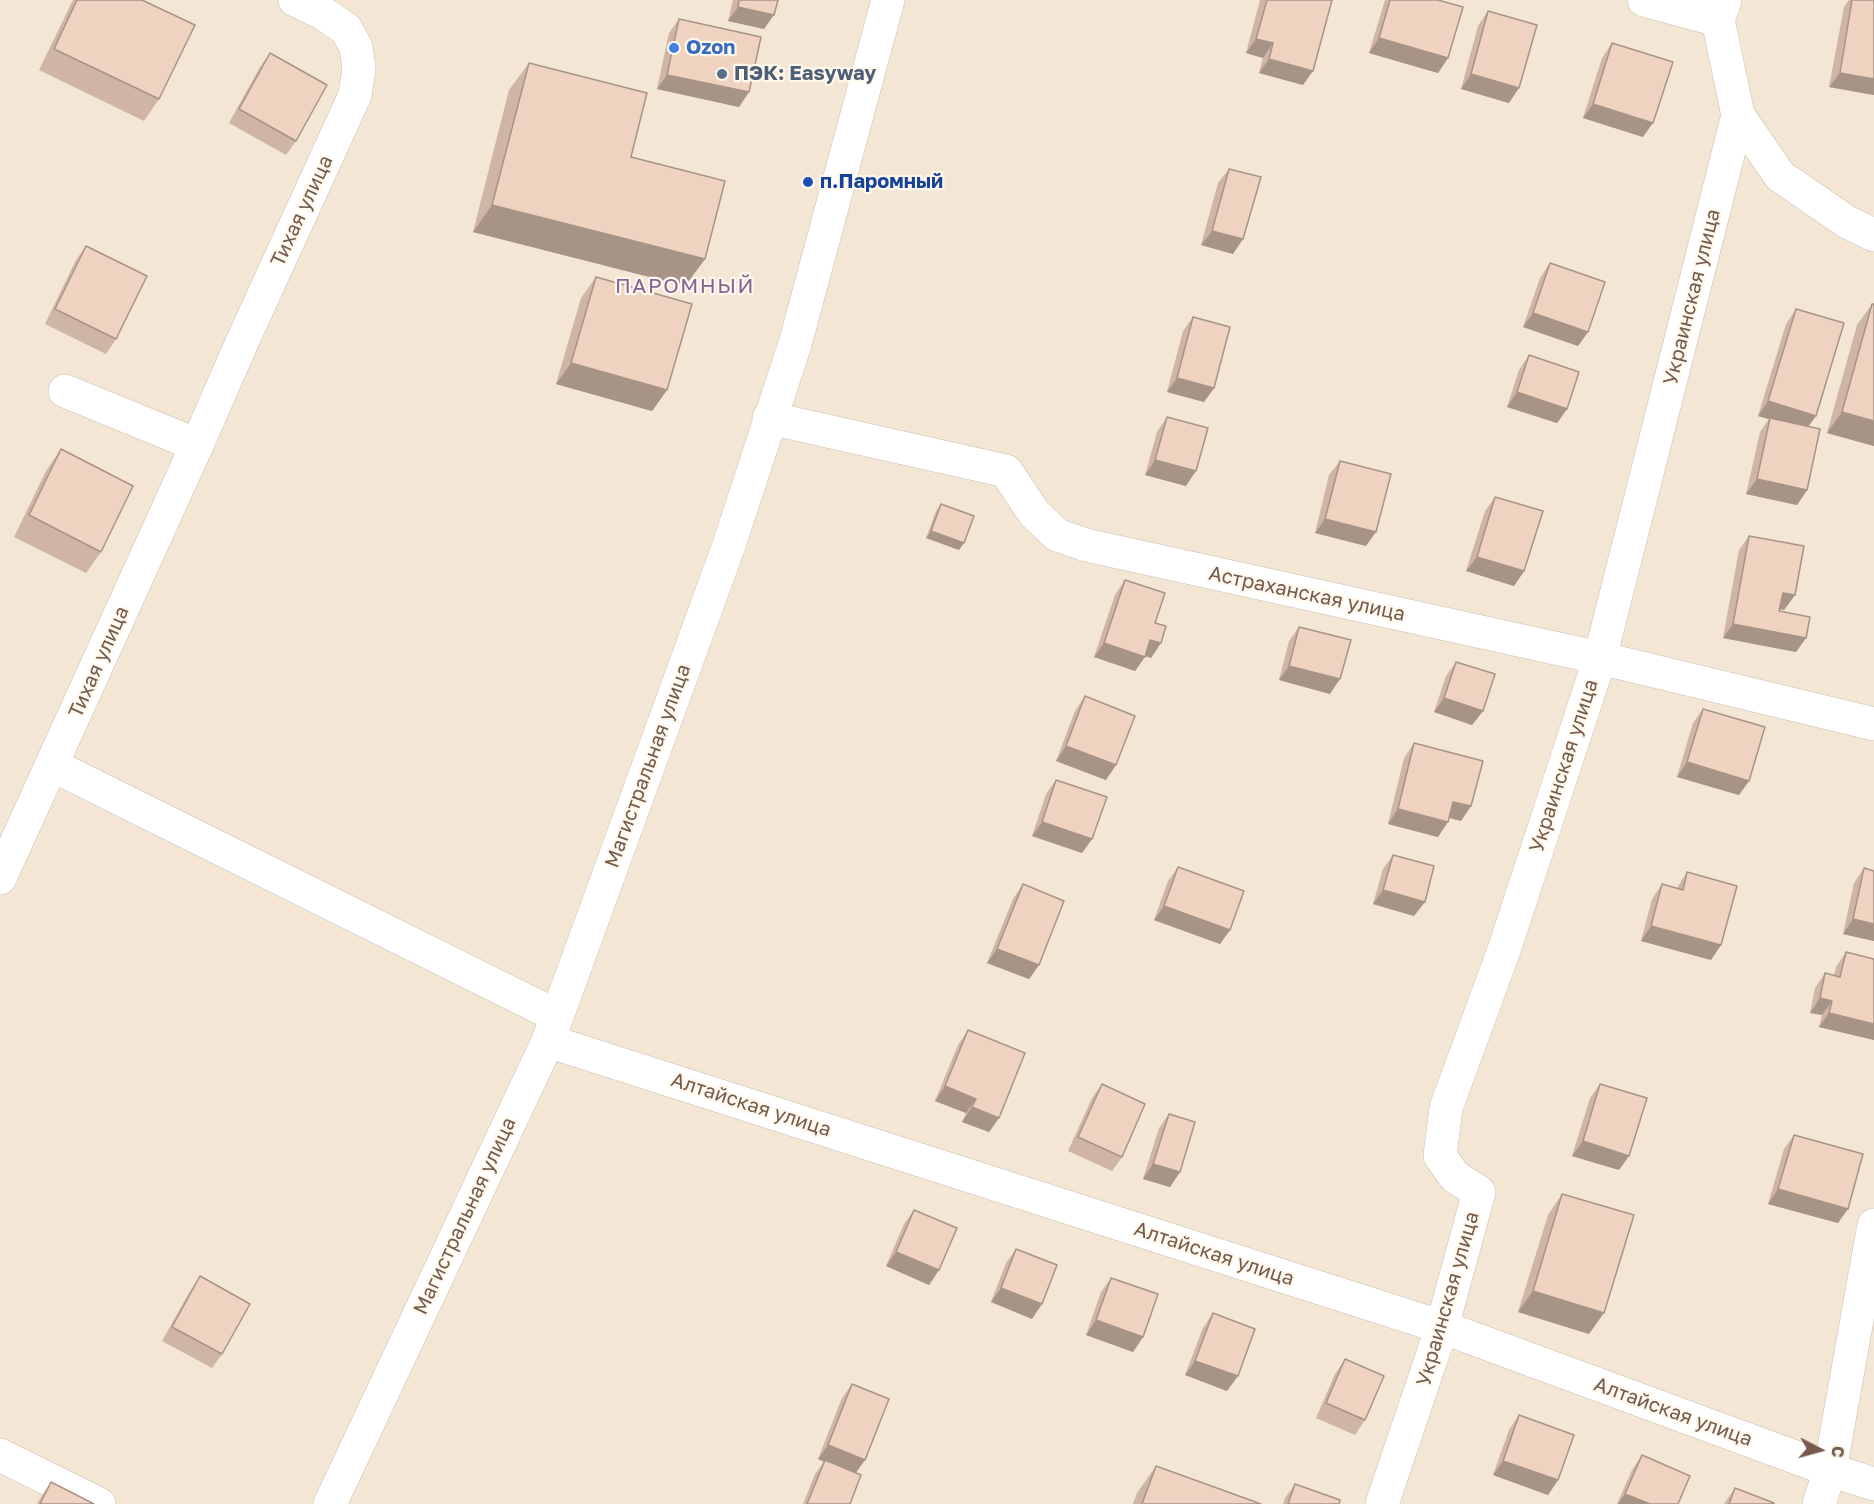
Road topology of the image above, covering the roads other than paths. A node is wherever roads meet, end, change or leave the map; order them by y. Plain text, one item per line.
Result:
1 (295, 0) edge
2 (888, 0) edge
3 (1644, 0) edge
4 (1721, 10) edge
5 (1738, 115) junction
6 (1874, 236) edge
7 (65, 391) dead end
8 (769, 418) junction
9 (197, 445) junction
10 (1600, 658) junction
11 (1874, 724) edge
12 (52, 765) junction
13 (0, 878) edge
14 (552, 1028) junction
15 (1874, 1225) edge
16 (1442, 1327) junction
17 (0, 1455) edge
18 (1830, 1470) junction
19 (1874, 1484) edge
20 (99, 1504) edge
21 (330, 1504) edge
22 (1382, 1504) edge
23 (1819, 1504) edge

1 - 9 street, Тихая улица
2 - 8 street, Магистральная улица
3 - 4 street
4 - 5 street, Украинская улица
5 - 6 street
5 - 10 street, Украинская улица
7 - 9 street
8 - 10 street, Астраханская улица
8 - 14 street, Магистральная улица
9 - 12 street, Тихая улица
10 - 11 street, Астраханская улица
10 - 16 street, Украинская улица
12 - 13 street, Тихая улица
12 - 14 street, Алтайская улица
14 - 16 street, Алтайская улица
14 - 21 street, Магистральная улица
15 - 18 street
16 - 18 street, Алтайская улица
16 - 22 street, Украинская улица
17 - 20 street
18 - 19 street, Алтайская улица
18 - 23 street

